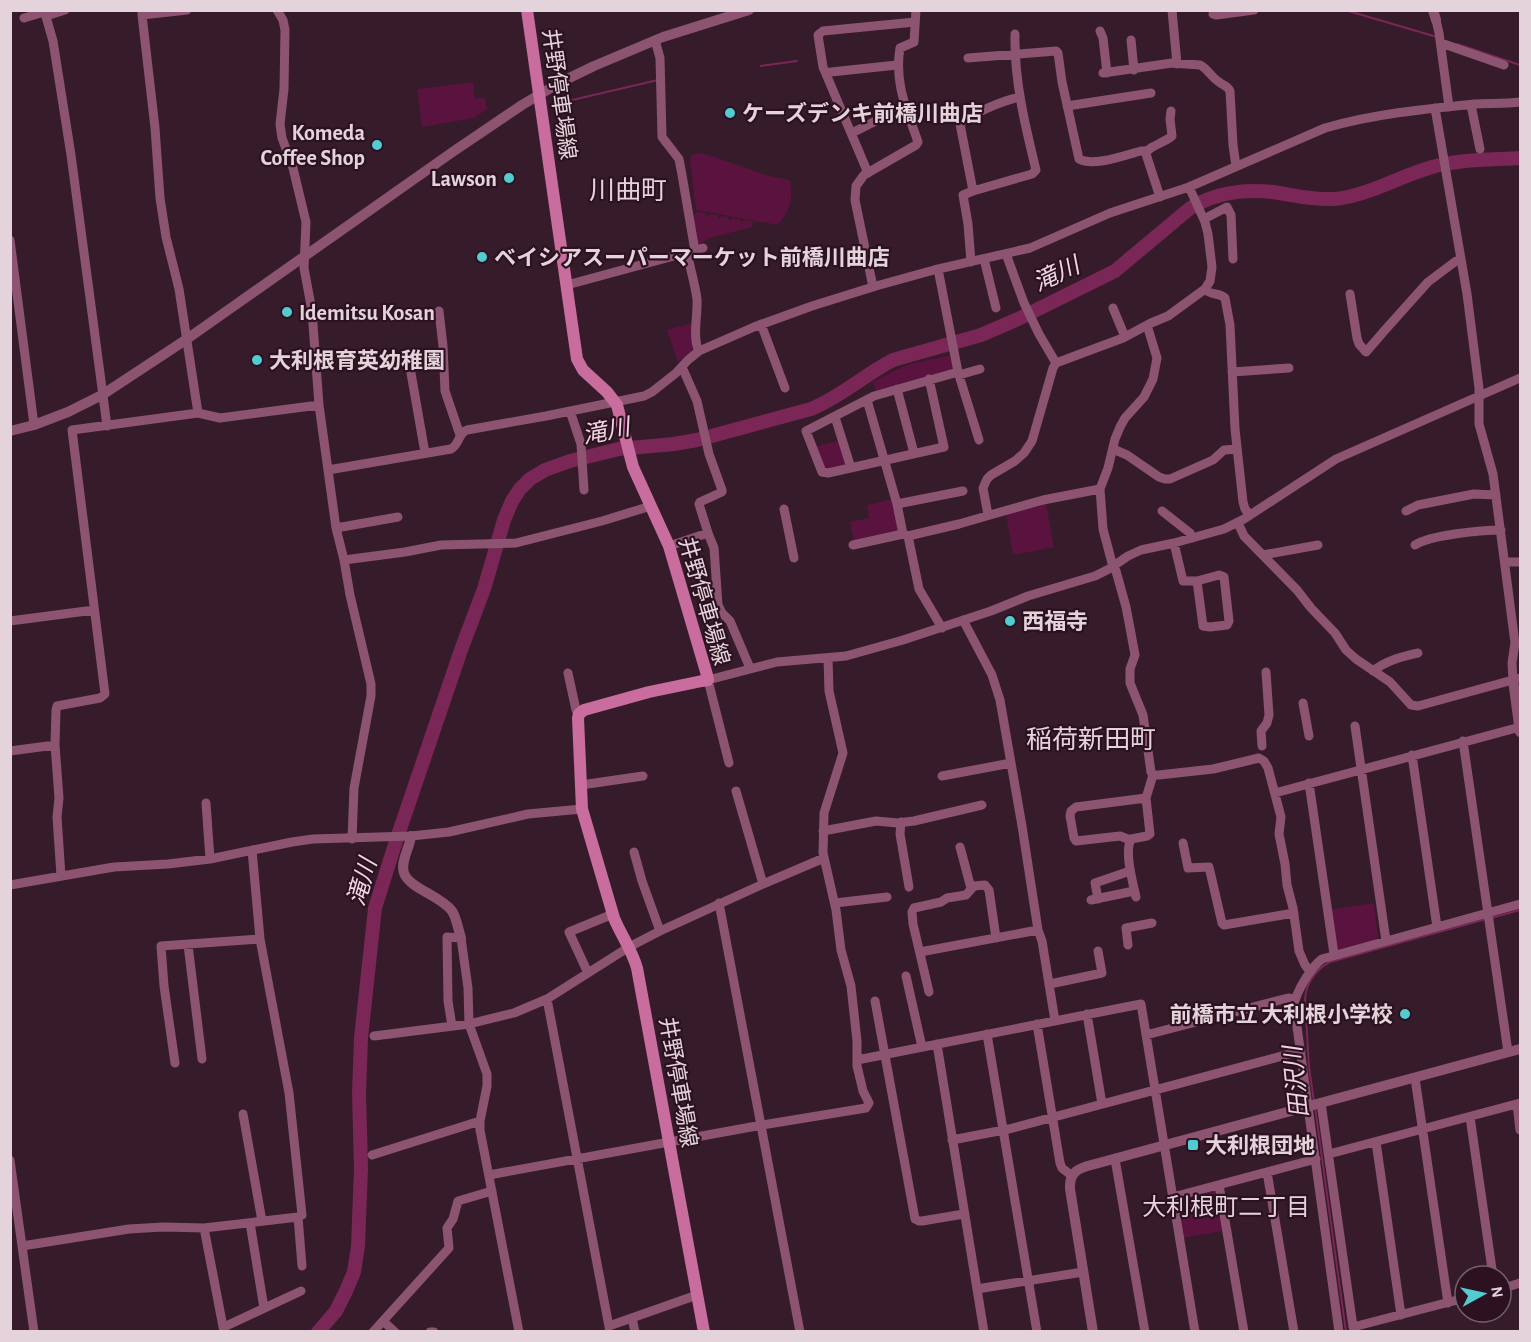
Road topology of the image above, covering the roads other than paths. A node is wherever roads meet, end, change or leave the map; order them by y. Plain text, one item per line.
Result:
1 (64, 10) edge
2 (187, 10) edge
3 (277, 10) edge
4 (527, 10) edge
5 (749, 10) edge
6 (916, 10) edge
7 (1172, 10) edge
8 (1254, 10) edge
9 (45, 13) edge
10 (142, 13) edge
11 (1213, 14) dead end
12 (1434, 15) edge
13 (24, 18) dead end
14 (915, 22) junction
15 (1100, 31) dead end
16 (1015, 34) dead end
17 (1131, 39) dead end
18 (655, 40) junction
19 (1441, 43) junction
20 (1015, 54) junction
21 (968, 58) dead end
22 (1177, 64) junction
23 (1504, 65) dead end
24 (897, 66) junction
25 (1134, 70) junction
26 (826, 74) junction
27 (1151, 93) dead end
28 (539, 95) junction
29 (1020, 97) junction
30 (1521, 102) edge
31 (1471, 105) junction
32 (905, 106) junction
33 (1067, 106) junction
34 (1449, 106) junction
35 (1435, 108) junction
36 (1171, 111) dead end
37 (852, 133) junction
38 (1480, 149) dead end
39 (1146, 153) junction
40 (1236, 166) junction
41 (868, 173) junction
42 (1190, 187) junction
43 (973, 191) junction
44 (1160, 197) junction
45 (1203, 218) junction
46 (10, 240) edge
47 (695, 250) junction
48 (1006, 254) junction
49 (305, 255) junction
50 (984, 259) junction
51 (1233, 260) dead end
52 (1461, 260) junction
53 (971, 262) junction
54 (938, 269) junction
55 (567, 285) junction
56 (873, 287) junction
57 (1205, 290) junction
58 (1350, 294) dead end
59 (996, 308) dead end
60 (1113, 308) dead end
61 (439, 311) dead end
62 (761, 324) junction
63 (1148, 325) junction
64 (1125, 337) junction
65 (187, 339) junction
66 (699, 351) junction
67 (408, 356) dead end
68 (1056, 363) junction
69 (682, 367) junction
70 (1289, 368) dead end
71 (980, 369) dead end
72 (1232, 372) junction
73 (959, 373) junction
74 (1521, 378) edge
75 (928, 380) junction
76 (785, 388) dead end
77 (897, 389) junction
78 (102, 395) junction
79 (1479, 396) junction
80 (867, 400) junction
81 (615, 402) junction
82 (319, 405) junction
83 (570, 411) junction
84 (198, 413) junction
85 (835, 417) junction
86 (34, 425) junction
87 (107, 426) junction
88 (10, 430) edge
89 (460, 435) junction
90 (979, 440) dead end
91 (1113, 449) junction
92 (1237, 449) junction
93 (425, 453) junction
94 (914, 453) junction
95 (883, 460) junction
96 (851, 468) junction
97 (328, 470) junction
98 (1100, 489) junction
99 (584, 490) dead end
100 (963, 491) dead end
101 (1496, 495) junction
102 (897, 504) junction
103 (651, 506) junction
104 (784, 509) dead end
105 (1162, 511) dead end
106 (1406, 511) dead end
107 (988, 515) junction
108 (1250, 515) junction
109 (398, 517) dead end
110 (1238, 523) junction
111 (336, 528) junction
112 (1501, 530) junction
113 (708, 533) junction
114 (906, 535) junction
115 (1192, 538) junction
116 (1174, 543) junction
117 (853, 545) dead end
118 (1318, 545) dead end
119 (1415, 545) dead end
120 (669, 546) junction
121 (1263, 555) junction
122 (794, 558) dead end
123 (344, 560) junction
124 (1505, 562) junction
125 (1521, 562) edge
126 (1113, 567) junction
127 (1197, 581) junction
128 (94, 610) junction
129 (963, 620) junction
130 (10, 621) edge
131 (942, 627) junction
132 (1418, 653) dead end
133 (828, 658) junction
134 (750, 668) junction
135 (1373, 671) junction
136 (1266, 672) dead end
137 (568, 673) dead end
138 (1517, 679) edge
139 (708, 680) junction
140 (1303, 703) dead end
141 (579, 714) junction
142 (1354, 726) dead end
143 (1520, 727) edge
144 (1521, 732) edge
145 (1309, 735) dead end
146 (1463, 741) junction
147 (55, 745) junction
148 (1262, 746) dead end
149 (10, 750) edge
150 (1412, 755) junction
151 (729, 763) dead end
152 (1011, 763) junction
153 (1361, 769) junction
154 (1152, 775) junction
155 (643, 776) dead end
156 (942, 776) dead end
157 (1309, 783) junction
158 (581, 785) junction
159 (736, 791) dead end
160 (1275, 793) junction
161 (1146, 798) junction
162 (206, 803) dead end
163 (982, 805) dead end
164 (582, 809) junction
165 (901, 822) junction
166 (824, 831) junction
167 (409, 836) junction
168 (352, 839) junction
169 (1130, 840) junction
170 (1183, 843) dead end
171 (960, 847) dead end
172 (252, 850) junction
173 (634, 852) dead end
174 (824, 858) junction
175 (210, 859) junction
176 (1130, 871) junction
177 (61, 876) junction
178 (763, 884) junction
179 (10, 885) edge
180 (909, 887) dead end
181 (971, 888) junction
182 (887, 897) dead end
183 (719, 903) junction
184 (835, 903) junction
185 (1521, 904) edge
186 (1294, 913) junction
187 (1488, 913) junction
188 (613, 914) junction
189 (1152, 923) dead end
190 (1437, 927) junction
191 (1038, 930) junction
192 (660, 931) junction
193 (460, 938) junction
194 (996, 938) junction
195 (260, 939) junction
196 (1386, 941) junction
197 (188, 945) junction
198 (1128, 945) dead end
199 (629, 947) junction
200 (1098, 951) dead end
201 (920, 952) junction
202 (1334, 954) junction
203 (1310, 971) junction
204 (588, 973) junction
205 (906, 975) dead end
206 (1050, 984) junction
207 (929, 992) dead end
208 (547, 999) junction
209 (1295, 999) junction
210 (875, 1001) dead end
211 (1087, 1014) junction
212 (1055, 1021) junction
213 (469, 1024) junction
214 (1037, 1024) junction
215 (452, 1026) junction
216 (987, 1034) junction
217 (1146, 1035) junction
218 (374, 1036) dead end
219 (937, 1044) junction
220 (922, 1047) junction
221 (1521, 1049) edge
222 (1301, 1051) junction
223 (1508, 1052) junction
224 (886, 1055) junction
225 (202, 1059) dead end
226 (857, 1060) junction
227 (176, 1063) dead end
228 (1415, 1078) junction
229 (1155, 1090) junction
230 (1321, 1103) junction
231 (1102, 1104) junction
232 (1519, 1104) edge
233 (1308, 1106) junction
234 (243, 1114) dead end
235 (1470, 1117) junction
236 (1052, 1118) junction
237 (480, 1121) junction
238 (762, 1125) junction
239 (1424, 1129) junction
240 (1521, 1130) edge
241 (1003, 1131) junction
242 (952, 1140) junction
243 (668, 1142) junction
244 (1376, 1142) junction
245 (1164, 1145) junction
246 (1329, 1154) junction
247 (372, 1155) dead end
248 (577, 1158) junction
249 (1115, 1159) junction
250 (1316, 1159) junction
251 (10, 1160) edge
252 (1267, 1172) junction
253 (489, 1175) junction
254 (1072, 1176) junction
255 (1219, 1185) junction
256 (492, 1191) junction
257 (1173, 1197) junction
258 (964, 1214) junction
259 (298, 1217) junction
260 (262, 1221) junction
261 (250, 1223) junction
262 (204, 1228) junction
263 (15, 1229) edge
264 (1342, 1242) junction
265 (1327, 1244) junction
266 (22, 1246) junction
267 (1490, 1264) edge
268 (302, 1266) dead end
269 (1083, 1272) junction
270 (1028, 1281) junction
271 (977, 1289) junction
272 (301, 1291) dead end
273 (697, 1295) junction
274 (1453, 1302) edge
275 (1448, 1303) junction
276 (264, 1308) junction
277 (1401, 1315) junction
278 (632, 1318) junction
279 (384, 1321) junction
280 (224, 1329) edge
281 (609, 1329) edge
282 (34, 1332) edge
283 (373, 1332) edge
284 (394, 1332) edge
285 (519, 1332) edge
286 (635, 1332) edge
287 (704, 1332) edge
288 (800, 1332) edge
289 (984, 1332) edge
290 (1036, 1332) edge
291 (1093, 1332) edge
292 (1145, 1332) edge
293 (1194, 1332) edge
294 (1244, 1332) edge
295 (1293, 1332) edge
296 (1339, 1332) edge

1 - 9 street
2 - 10 street
3 - 49 street
4 - 28 main road, 井野停車場線
5 - 18 street
6 - 14 street
7 - 22 street
8 - 11 street
9 - 13 street
9 - 78 street
10 - 65 street
12 - 19 street
14 - 24 street
14 - 26 street
15 - 25 street
16 - 20 street
17 - 25 street
18 - 28 street
18 - 47 street
19 - 23 street
19 - 34 street
20 - 21 street
20 - 29 street
20 - 33 street
22 - 25 street
22 - 40 street
24 - 26 street
24 - 32 street
26 - 37 street
27 - 33 street
28 - 49 street
28 - 55 main road, 井野停車場線
29 - 43 street
29 - 43 street
30 - 31 street
31 - 34 street
31 - 38 street
32 - 37 street
32 - 41 street
33 - 39 street
34 - 35 street
35 - 40 street
35 - 52 street
36 - 39 street
37 - 41 street
39 - 44 street
40 - 42 street
41 - 56 street
42 - 44 street
42 - 45 street
43 - 53 street
44 - 48 street
45 - 51 street
45 - 57 street
46 - 86 street
47 - 55 street
47 - 66 street
48 - 50 street
48 - 68 street
49 - 65 street
49 - 82 street
50 - 53 street
50 - 59 street
52 - 58 street
52 - 79 street
53 - 54 street
54 - 56 street
54 - 73 street
55 - 81 main road, 井野停車場線
56 - 62 street
57 - 63 street
57 - 72 street
60 - 64 street
61 - 89 street
62 - 66 street
62 - 76 street
63 - 64 street
63 - 91 street
64 - 68 street
65 - 78 street
65 - 84 street
66 - 69 street
67 - 93 street
68 - 107 street
69 - 81 street
69 - 113 street
70 - 72 street
71 - 73 street
72 - 92 street
73 - 75 street
73 - 90 street
74 - 79 street
75 - 77 street
75 - 94 street
77 - 80 street
77 - 94 street
78 - 86 street
78 - 87 street
79 - 101 street
79 - 108 street
80 - 85 street
80 - 95 street
81 - 83 street
81 - 103 main road, 井野停車場線
82 - 84 street
82 - 97 street
83 - 89 street
83 - 99 street
84 - 87 street
85 - 96 street
85 - 96 street
86 - 88 street
87 - 128 street
89 - 93 street
91 - 92 street
91 - 98 street
92 - 108 street
93 - 97 street
94 - 95 street
95 - 96 street
95 - 102 street
97 - 111 street
98 - 107 street
98 - 126 street
100 - 102 street
101 - 106 street
101 - 112 street
102 - 114 street
103 - 120 main road, 井野停車場線
103 - 123 street
104 - 122 street
105 - 115 street
107 - 114 street
108 - 110 street
109 - 111 street
110 - 115 street
110 - 121 street
111 - 123 street
112 - 119 street
112 - 124 street
113 - 120 street
113 - 134 street
114 - 117 street
114 - 131 street
115 - 116 street
116 - 126 street
116 - 127 street
118 - 121 street
120 - 139 main road, 井野停車場線
121 - 135 street
123 - 168 street
124 - 125 street
124 - 138 street
126 - 129 street
126 - 154 street
127 - 127 street
128 - 130 street
128 - 147 street
129 - 131 street
129 - 152 street
131 - 133 street
132 - 135 street
133 - 134 street
133 - 166 street
134 - 139 street
135 - 138 street
136 - 148 street
137 - 141 street
138 - 143 street
139 - 141 main road, 井野停車場線
139 - 151 street
140 - 145 street
141 - 158 main road, 井野停車場線
142 - 153 street
143 - 144 street
143 - 146 street
146 - 150 street
146 - 187 street
147 - 149 street
147 - 177 street
150 - 153 street
150 - 190 street
152 - 156 street
152 - 191 street
153 - 157 street
153 - 196 street
154 - 160 street
154 - 161 street
155 - 158 street
157 - 160 street
157 - 202 street
158 - 164 main road, 井野停車場線
159 - 178 street
160 - 186 street
161 - 169 street
161 - 169 street
162 - 175 street
163 - 165 street
164 - 167 street
164 - 188 main road, 井野停車場線
165 - 166 street
165 - 180 street
166 - 174 street
167 - 168 street
167 - 193 street
168 - 172 street
169 - 176 street
170 - 186 street
171 - 181 street
172 - 175 street
172 - 195 street
173 - 192 street
174 - 178 street
174 - 184 street
175 - 177 street
176 - 176 street
177 - 179 street
178 - 183 street
181 - 194 street
181 - 201 street
182 - 184 street
183 - 192 street
183 - 238 street
184 - 226 street
185 - 187 street
186 - 203 street
187 - 190 street
187 - 223 street
188 - 199 main road, 井野停車場線
188 - 204 street
189 - 198 street
190 - 196 street
191 - 194 street
191 - 206 street
192 - 199 street
193 - 213 street
193 - 215 street
194 - 201 street
195 - 197 street
195 - 259 street
196 - 202 street
197 - 225 street
197 - 227 street
199 - 204 street
199 - 243 main road, 井野停車場線
200 - 206 street
201 - 207 street
202 - 203 street
203 - 209 street
204 - 208 street
205 - 220 street
206 - 212 street
208 - 213 street
208 - 248 street
209 - 217 street
209 - 222 street
210 - 224 street
211 - 212 street
211 - 217 street
211 - 231 street
212 - 214 street
213 - 215 street
213 - 237 street
214 - 216 street
214 - 236 street
215 - 218 street
216 - 219 street
216 - 241 street
217 - 229 street
219 - 220 street
219 - 242 street
220 - 224 street
221 - 223 street
222 - 229 street
222 - 233 street
223 - 228 street
224 - 226 street
224 - 258 street
226 - 238 street
228 - 230 street
228 - 239 street
229 - 231 street
229 - 245 street
230 - 233 street
230 - 246 street
231 - 236 street
232 - 235 street
232 - 240 street
233 - 245 street
233 - 250 street
234 - 260 street
235 - 239 street
235 - 267 street
236 - 241 street
236 - 254 street
237 - 247 street
237 - 253 street
238 - 243 street
238 - 288 street
239 - 244 street
239 - 275 street
241 - 242 street
241 - 270 street
242 - 258 street
243 - 248 street
243 - 273 main road, 井野停車場線
244 - 246 street
244 - 277 street
245 - 249 street
245 - 257 street
246 - 264 street
248 - 253 street
248 - 281 street
249 - 254 street
249 - 292 street
250 - 252 street
250 - 265 street
251 - 263 street
252 - 255 street
252 - 295 street
253 - 256 street
254 - 269 street
255 - 257 street
255 - 294 street
256 - 279 street
256 - 285 street
257 - 293 street
258 - 271 street
259 - 260 street
259 - 268 street
260 - 261 street
261 - 262 street
261 - 276 street
262 - 266 street
262 - 280 street
263 - 266 street
264 - 265 street
264 - 277 street
265 - 296 street
266 - 282 street
269 - 270 street
269 - 291 street
270 - 271 street
270 - 290 street
271 - 289 street
272 - 276 street
273 - 278 street
273 - 287 main road, 井野停車場線
274 - 275 street
275 - 277 street
276 - 280 street
278 - 281 street
278 - 286 street
279 - 283 street
279 - 284 street

